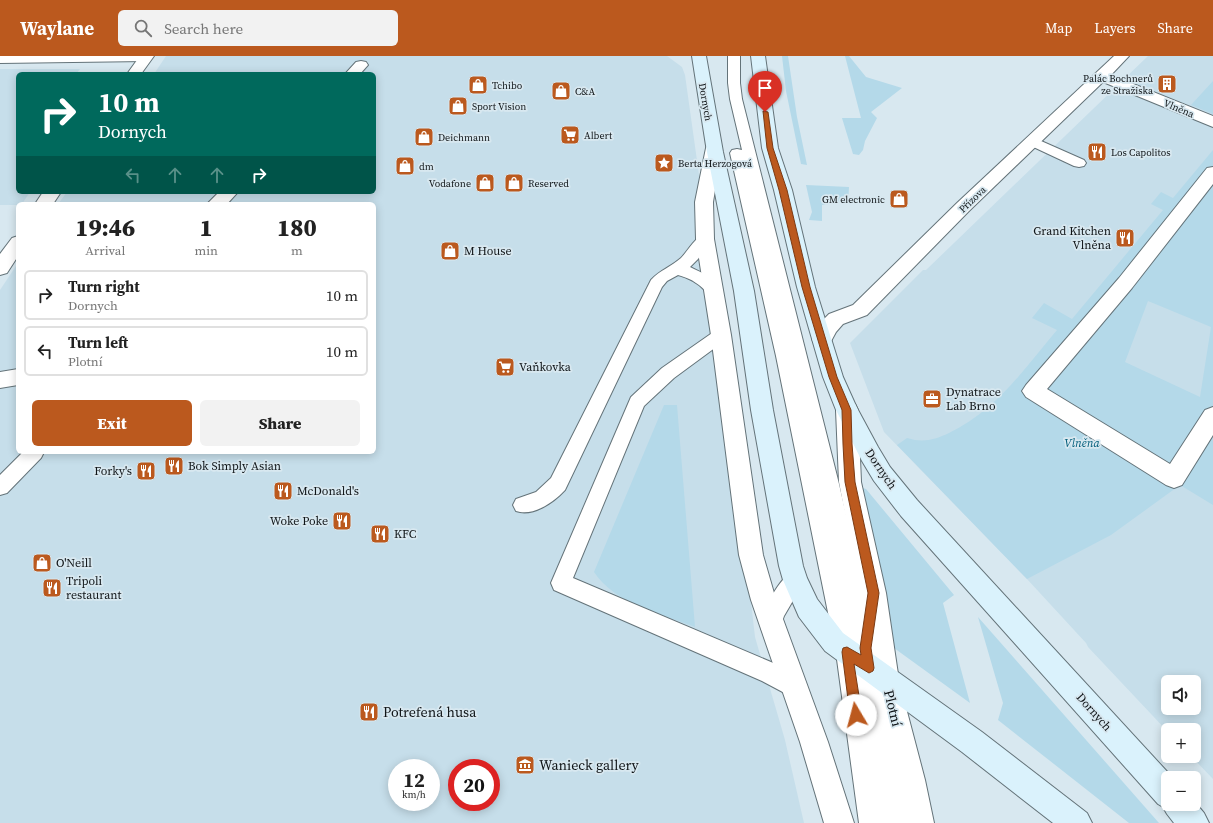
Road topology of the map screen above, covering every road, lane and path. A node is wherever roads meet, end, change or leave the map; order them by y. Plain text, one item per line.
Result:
1 (699, 56) edge
2 (723, 56) edge
3 (734, 56) edge
4 (758, 56) edge
5 (1122, 56) edge
6 (146, 57) edge
7 (0, 59) edge
8 (135, 72) edge
9 (1101, 76) junction
10 (1213, 122) edge
11 (1032, 141) junction
12 (714, 148) junction
13 (1079, 163) dead end
14 (1213, 172) edge
15 (227, 194) edge
16 (218, 202) edge
17 (705, 239) junction
18 (16, 245) edge
19 (0, 268) edge
20 (679, 269) junction
21 (713, 289) junction
22 (720, 335) junction
23 (822, 339) junction
24 (16, 377) edge
25 (0, 380) edge
26 (847, 410) junction
27 (1213, 416) edge
28 (33, 454) edge
29 (0, 487) edge
30 (523, 505) dead end
31 (795, 580) junction
32 (874, 593) junction
33 (771, 626) junction
34 (867, 662) junction
35 (794, 687) junction
36 (1161, 786) edge
37 (1183, 811) edge
38 (839, 823) edge
39 (871, 823) edge
40 (896, 823) edge
41 (919, 823) edge
42 (1077, 823) edge
43 (1194, 823) edge

1 - 12 main road, Dornych
2 - 34 lane
3 - 34 lane
4 - 23 main road, Dornych
5 - 9 street, Přízova
6 - 7 lane
6 - 8 street
9 - 10 street, Vlněna
9 - 11 street, Přízova
11 - 13 lane
11 - 23 street, Přízova
12 - 17 street, Dornych
12 - 31 main road, Dornych
14 - 27 street
15 - 16 street
17 - 20 lane
17 - 21 street, Dornych
18 - 19 street
20 - 21 lane
20 - 30 lane
21 - 22 street, Dornych
22 - 33 street, Dornych
22 - 35 lane
23 - 26 main road, Dornych
24 - 25 street
26 - 32 street, Plotní
26 - 36 main road, Dornych
28 - 29 lane
31 - 33 lane
31 - 34 main road, Dornych
32 - 34 street, Plotní
32 - 34 lane, Plotní
33 - 35 street
34 - 39 lane
34 - 40 lane
34 - 41 street, Plotní
34 - 42 main road, Dornych
35 - 38 street
37 - 43 main road

